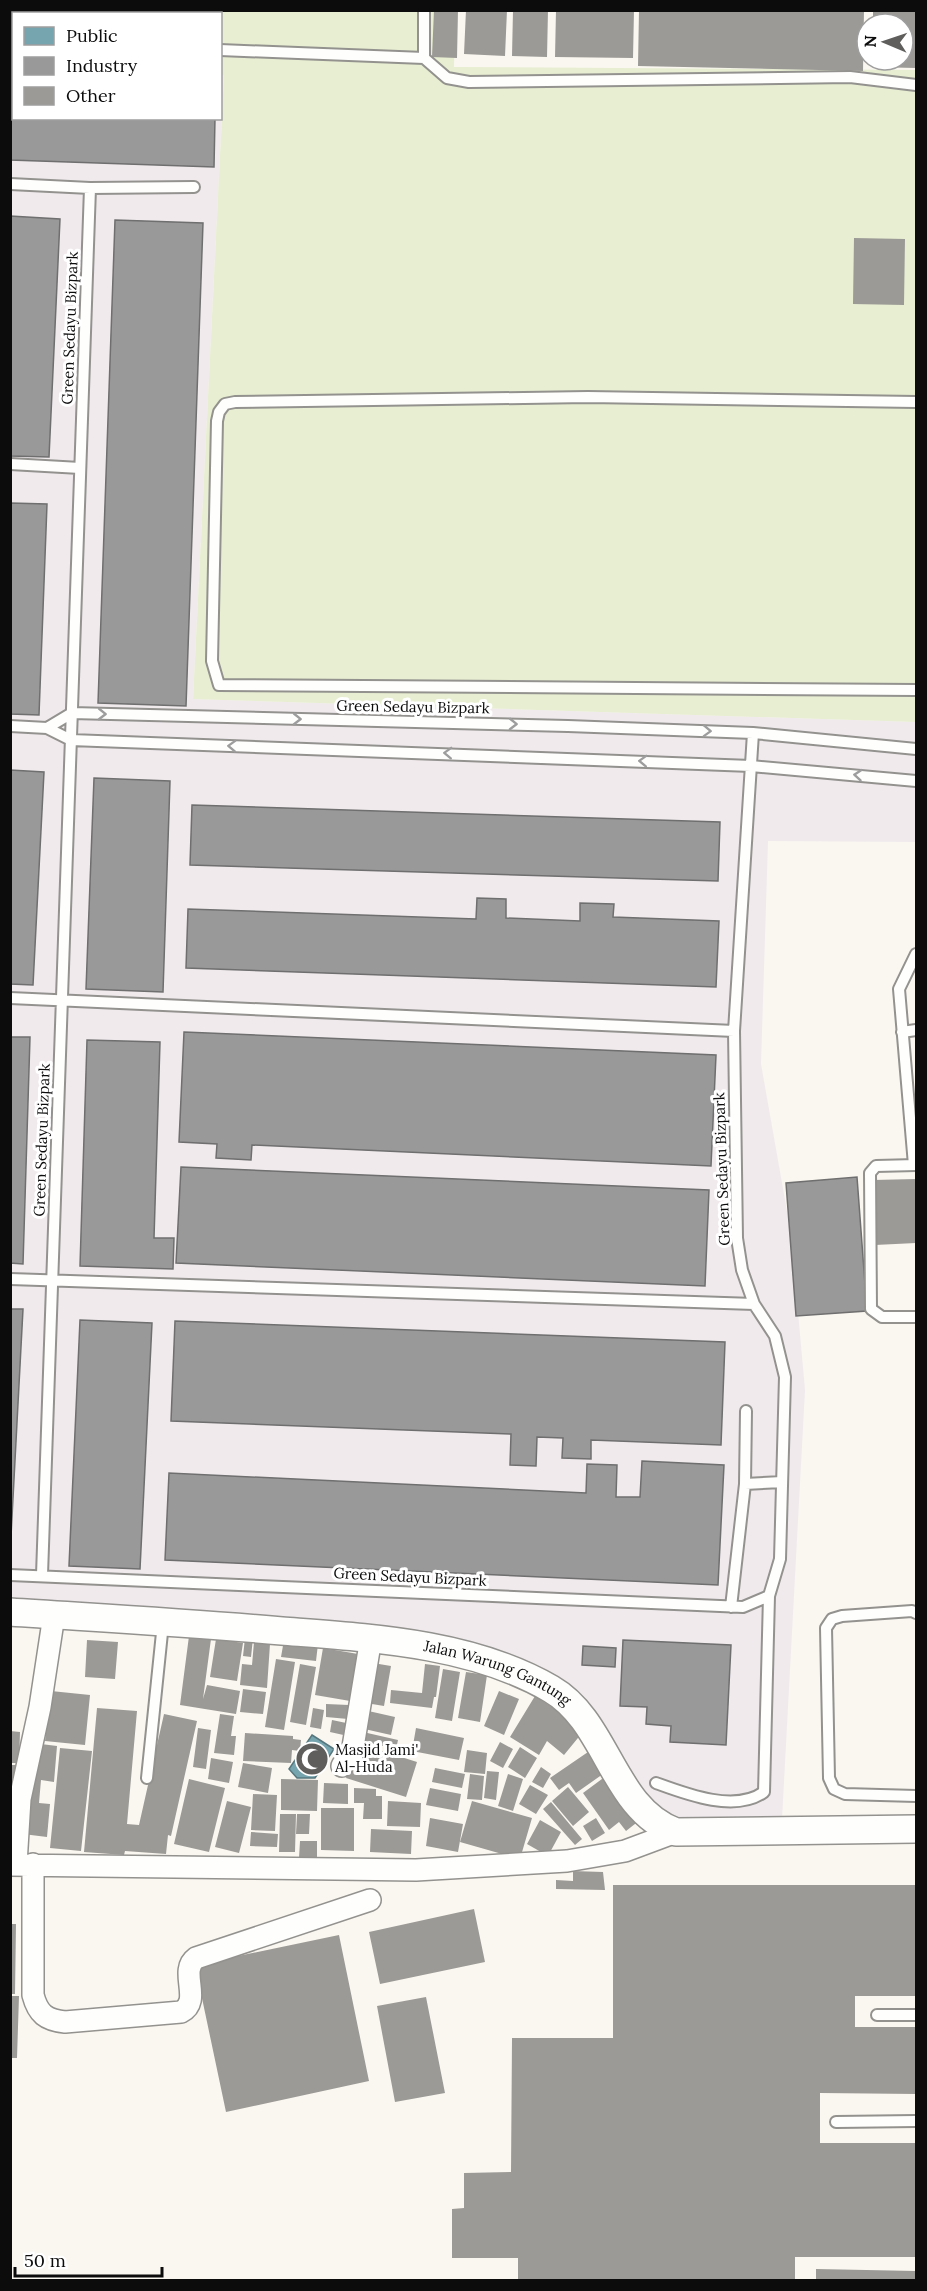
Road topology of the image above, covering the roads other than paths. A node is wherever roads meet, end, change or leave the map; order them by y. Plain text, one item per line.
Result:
1 (424, 10) edge
2 (222, 50) edge
3 (424, 58) junction
4 (916, 85) edge
5 (10, 184) edge
6 (90, 188) junction
7 (194, 188) dead end
8 (916, 402) edge
9 (10, 464) edge
10 (80, 468) junction
11 (916, 690) edge
12 (72, 713) junction
13 (10, 726) edge
14 (47, 728) junction
15 (753, 733) junction
16 (71, 740) junction
17 (916, 749) edge
18 (751, 766) junction
19 (916, 781) edge
20 (916, 954) edge
21 (10, 998) edge
22 (62, 999) junction
23 (916, 1030) edge
24 (734, 1031) junction
25 (902, 1032) junction
26 (915, 1165) edge
27 (10, 1279) edge
28 (52, 1281) junction
29 (754, 1304) junction
30 (916, 1317) edge
31 (746, 1411) dead end
32 (782, 1482) junction
33 (745, 1484) junction
34 (10, 1575) edge
35 (42, 1575) junction
36 (769, 1596) junction
37 (731, 1606) junction
38 (10, 1612) edge
39 (916, 1613) edge
40 (54, 1615) junction
41 (164, 1621) junction
42 (371, 1638) junction
43 (342, 1766) dead end
44 (147, 1778) dead end
45 (656, 1783) dead end
46 (916, 1796) edge
47 (916, 1829) edge
48 (676, 1832) junction
49 (20, 1864) edge
50 (370, 1900) dead end
51 (877, 2015) dead end
52 (916, 2015) edge
53 (916, 2121) edge
54 (836, 2122) dead end

1 - 3 lane
2 - 3 lane
3 - 4 lane
5 - 6 lane
6 - 7 lane
6 - 10 lane, Green Sedayu Bizpark
8 - 11 lane
9 - 10 lane
10 - 12 lane, Green Sedayu Bizpark
12 - 14 lane
12 -> 15 lane, Green Sedayu Bizpark
12 - 16 lane, Green Sedayu Bizpark
13 - 14 lane
14 - 16 lane
15 - 17 lane, Green Sedayu Bizpark
15 - 18 lane, Green Sedayu Bizpark
18 -> 16 lane
16 - 22 lane, Green Sedayu Bizpark
19 -> 18 lane
18 - 24 lane, Green Sedayu Bizpark
20 - 25 lane
21 - 22 lane
22 - 24 lane
22 - 28 lane, Green Sedayu Bizpark
23 - 25 lane
24 - 29 lane, Green Sedayu Bizpark
25 - 26 lane
26 - 30 lane
27 - 28 lane
28 - 29 lane
28 - 35 lane, Green Sedayu Bizpark
29 - 32 lane, Green Sedayu Bizpark
31 - 33 lane
32 - 33 lane
32 - 36 lane, Green Sedayu Bizpark
33 - 37 lane
34 - 35 lane
35 - 37 lane, Green Sedayu Bizpark
36 - 37 lane, Green Sedayu Bizpark
36 - 45 lane
38 - 40 street, Jalan Warung Gantung
39 - 46 lane
40 - 41 street, Jalan Warung Gantung
40 - 49 street
41 - 42 street, Jalan Warung Gantung
41 - 44 lane
42 - 43 street
42 - 48 street, Jalan Warung Gantung
47 - 48 street, Jalan Warung Gantung
48 - 49 street
49 - 50 street
51 - 52 lane
53 - 54 lane

